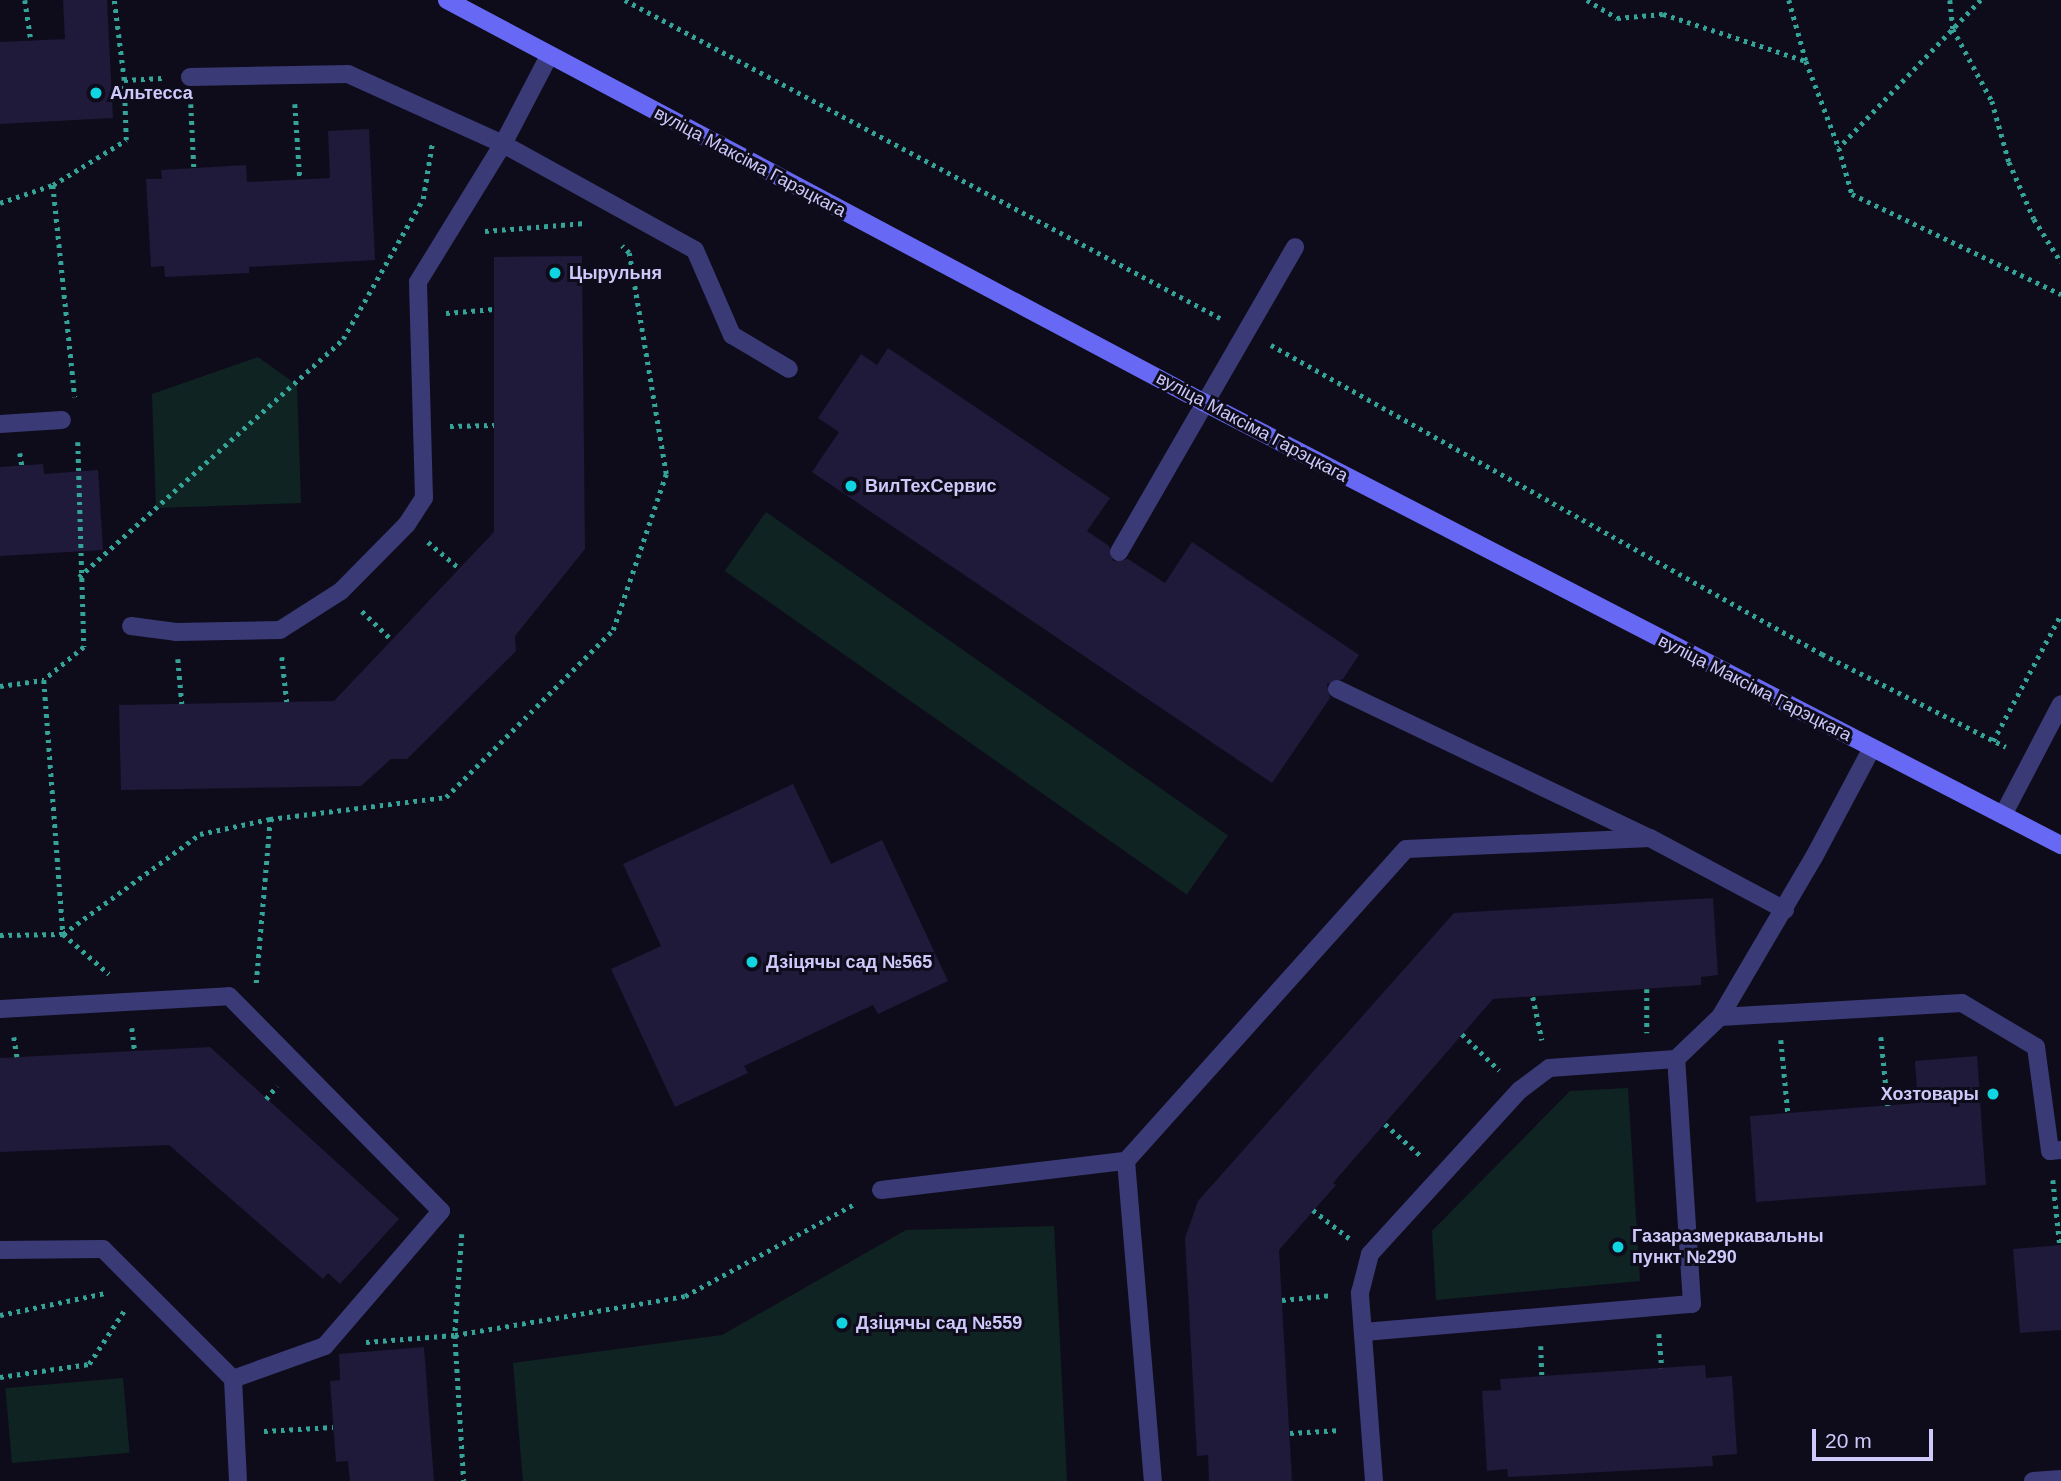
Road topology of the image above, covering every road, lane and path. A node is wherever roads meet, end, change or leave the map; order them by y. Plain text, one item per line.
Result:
1 (25, 0) edge
2 (114, 0) edge
3 (447, 0) edge
4 (1587, 0) edge
5 (1789, 0) edge
6 (1950, 0) edge
7 (1981, 0) edge
8 (1953, 29) junction
9 (31, 40) dead end
10 (549, 55) junction
11 (1806, 61) junction
12 (293, 73) junction
13 (190, 77) junction
14 (124, 80) junction
15 (438, 112) junction
16 (503, 144) junction
17 (1839, 148) junction
18 (194, 168) dead end
19 (300, 180) dead end
20 (53, 185) junction
21 (0, 203) edge
22 (597, 222) dead end
23 (450, 234) junction
24 (613, 237) dead end
25 (1295, 247) dead end
26 (2061, 262) edge
27 (2061, 294) edge
28 (494, 309) dead end
29 (417, 316) junction
30 (789, 369) dead end
31 (1203, 402) junction
32 (70, 419) junction
33 (0, 424) edge
34 (494, 425) dead end
35 (422, 427) junction
36 (407, 524) junction
37 (1119, 552) dead end
38 (459, 568) dead end
39 (79, 577) junction
40 (341, 591) junction
41 (2061, 614) edge
42 (131, 626) dead end
43 (280, 630) junction
44 (176, 632) junction
45 (392, 640) dead end
46 (1822, 654) dead end
47 (44, 680) junction
48 (0, 686) edge
49 (1337, 689) dead end
50 (287, 702) dead end
51 (182, 704) dead end
52 (2061, 704) edge
53 (1993, 741) junction
54 (1872, 748) junction
55 (2033, 758) junction
56 (2003, 815) junction
57 (1650, 838) junction
58 (2061, 845) edge
59 (1785, 909) junction
60 (63, 934) junction
61 (0, 935) edge
62 (1647, 989) dead end
63 (1533, 997) dead end
64 (140, 1001) junction
65 (1878, 1007) junction
66 (0, 1009) edge
67 (1778, 1014) junction
68 (1720, 1017) junction
69 (1462, 1034) dead end
70 (1676, 1059) junction
71 (1648, 1062) junction
72 (1549, 1068) junction
73 (1520, 1090) junction
74 (1888, 1106) dead end
75 (1788, 1113) dead end
76 (1385, 1124) dead end
77 (2055, 1151) edge
78 (1126, 1161) junction
79 (1442, 1175) junction
80 (881, 1190) joint
81 (1313, 1210) dead end
82 (2060, 1245) edge
83 (0, 1250) edge
84 (1370, 1254) junction
85 (140, 1286) junction
86 (1360, 1293) junction
87 (1282, 1300) dead end
88 (0, 1315) edge
89 (1364, 1332) junction
90 (455, 1335) junction
91 (325, 1346) junction
92 (0, 1377) edge
93 (233, 1379) junction
94 (334, 1427) dead end
95 (1370, 1429) junction
96 (236, 1432) junction
97 (1290, 1433) dead end
98 (2061, 1479) edge
99 (238, 1481) edge
100 (464, 1481) edge
101 (1153, 1481) edge
102 (1374, 1481) edge
103 (2033, 1481) edge

1 - 9 path
2 - 14 path
3 - 10 main road, вуліца Максіма Гарэцкага
4 - 11 path
5 - 11 path
6 - 8 path
7 - 8 path
8 - 17 path
8 - 26 path
10 - 16 lane
10 - 31 main road, вуліца Максіма Гарэцкага
11 - 17 path
12 - 13 lane
12 - 15 lane
12 - 19 path
13 - 14 path
13 - 18 path
14 - 20 path
15 - 16 lane
15 - 39 path
16 - 23 lane
16 - 30 lane
17 - 27 path
20 - 21 path
20 - 32 path
22 - 23 path
23 - 29 lane
24 - 60 path
25 - 31 lane
28 - 29 path
29 - 35 lane
31 - 37 lane
31 - 54 main road, вуліца Максіма Гарэцкага
32 - 33 lane
32 - 39 path
34 - 35 path
35 - 36 lane
36 - 38 path
36 - 40 lane
39 - 47 path
40 - 43 lane
40 - 45 path
41 - 53 path
42 - 44 lane
43 - 44 lane
43 - 50 path
44 - 51 path
46 - 53 path
47 - 48 path
47 - 60 path
49 - 57 lane
52 - 55 lane
53 - 55 path
54 - 56 main road, вуліца Максіма Гарэцкага
54 - 59 lane
55 - 56 lane
56 - 58 main road, вуліца Максіма Гарэцкага
57 - 59 lane
57 - 78 lane
59 - 68 lane
60 - 61 path
60 - 64 path
62 - 71 path
63 - 72 path
64 - 66 lane
64 - 91 lane
65 - 67 lane
65 - 74 path
65 - 77 lane
67 - 68 lane
67 - 75 path
68 - 70 lane
69 - 73 path
70 - 71 lane
70 - 89 lane
71 - 72 lane
72 - 73 lane
73 - 79 lane
76 - 79 path
77 - 82 path
78 - 80 lane
78 - 101 lane
79 - 84 lane
80 - 90 path
81 - 84 path
83 - 85 lane
84 - 86 lane
85 - 88 path
85 - 92 path
85 - 93 lane
86 - 87 path
86 - 89 lane
89 - 95 lane
90 - 91 path
90 - 100 path
91 - 93 lane
93 - 96 lane
94 - 96 path
95 - 97 path
95 - 102 lane
96 - 99 lane
98 - 103 lane

